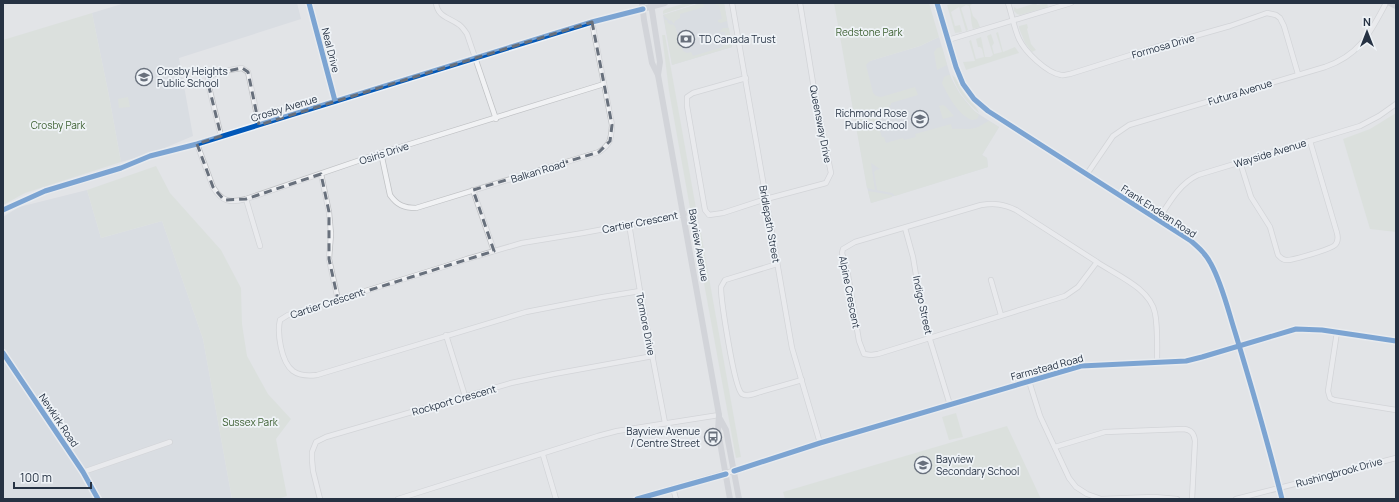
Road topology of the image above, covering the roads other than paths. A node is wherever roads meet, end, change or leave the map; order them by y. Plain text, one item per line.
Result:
1 (309, 3) edge
2 (436, 3) edge
3 (665, 3) edge
4 (732, 3) edge
5 (800, 3) edge
6 (937, 3) edge
7 (1008, 3) edge
8 (1071, 3) edge
9 (1386, 3) edge
10 (1390, 3) edge
11 (651, 5) edge
12 (642, 6) edge
13 (1396, 6) edge
14 (1013, 20) junction
15 (592, 22) junction
16 (948, 40) junction
17 (475, 58) junction
18 (658, 74) junction
19 (1298, 74) junction
20 (746, 78) junction
21 (604, 84) junction
22 (335, 102) junction
23 (1396, 104) edge
24 (496, 118) junction
25 (260, 125) junction
26 (221, 136) junction
27 (1310, 141) junction
28 (198, 144) junction
29 (381, 153) junction
30 (1240, 162) junction
31 (321, 174) junction
32 (1087, 174) junction
33 (473, 190) junction
34 (246, 199) junction
35 (766, 199) junction
36 (3, 210) edge
37 (684, 214) junction
38 (1158, 220) junction
39 (629, 224) junction
40 (905, 228) junction
41 (260, 246) dead end
42 (494, 251) junction
43 (1097, 262) junction
44 (777, 264) junction
45 (991, 280) dead end
46 (640, 291) junction
47 (338, 300) junction
48 (1001, 315) junction
49 (1337, 332) junction
50 (446, 336) junction
51 (929, 338) junction
52 (1396, 341) edge
53 (1239, 346) junction
54 (3, 353) edge
55 (653, 356) junction
56 (1157, 362) junction
57 (802, 380) junction
58 (1029, 381) junction
59 (465, 396) junction
60 (950, 405) junction
61 (1396, 410) edge
62 (720, 417) junction
63 (665, 423) junction
64 (170, 442) dead end
65 (820, 443) junction
66 (1055, 447) junction
67 (543, 454) junction
68 (1396, 458) edge
69 (734, 471) junction
70 (82, 472) junction
71 (726, 474) junction
72 (673, 488) junction
73 (1279, 488) junction
74 (98, 499) edge
75 (320, 499) edge
76 (398, 499) edge
77 (556, 499) edge
78 (637, 499) edge
79 (676, 499) edge
80 (730, 499) edge
81 (739, 499) edge
82 (1177, 499) edge
83 (1192, 499) edge
84 (1236, 499) edge
85 (1282, 499) edge

1 - 22 street, Neal Drive
2 - 17 street
3 - 11 street, Crosby Avenue
4 - 20 street, Bridlepath Street
5 - 35 street, Queensway Drive
6 - 16 street, Frank Endean Road
7 - 14 street
8 - 14 street
9 - 19 street, Futura Avenue
10 - 13 street
11 - 12 street, Crosby Avenue
11 - 18 street, Bayview Avenue
12 - 15 street, Crosby Avenue
12 - 18 street, Bayview Avenue
14 - 16 street
14 - 19 street, Formosa Drive
15 - 17 street, Crosby Avenue
15 - 21 street, Balkan Road
16 - 32 street, Frank Endean Road
17 - 22 street, Crosby Avenue
17 - 24 street
18 - 37 street, Bayview Avenue
19 - 32 street, Futura Avenue
20 - 35 street, Bridlepath Street
20 - 35 street, Queensway Drive
21 - 24 street, Osiris Drive
21 - 33 street, Balkan Road
22 - 25 street, Crosby Avenue
23 - 27 street, Wayside Avenue
24 - 29 street, Osiris Drive
25 - 26 street, Crosby Avenue
25 - 26 street
26 - 28 street, Crosby Avenue
27 - 30 street, Wayside Avenue
27 - 30 street
28 - 34 street, Osiris Drive
28 - 36 street, Crosby Avenue
29 - 31 street, Osiris Drive
29 - 33 street, Balkan Road
30 - 38 street, Wayside Avenue
31 - 34 street, Osiris Drive
31 - 47 street
32 - 38 street, Frank Endean Road
33 - 42 street
34 - 41 street
35 - 44 street, Bridlepath Street
37 - 39 street, Cartier Crescent
37 - 62 street, Bayview Avenue
38 - 53 street, Frank Endean Road
39 - 42 street, Cartier Crescent
39 - 46 street, Tormore Drive
40 - 43 street, Alpine Crescent
40 - 51 street, Indigo Street
40 - 51 street, Alpine Crescent
42 - 47 street, Cartier Crescent
43 - 48 street, Alpine Crescent
43 - 56 street, Alpine Crescent
44 - 57 street, Bridlepath Street
44 - 57 street
45 - 48 street
46 - 50 street, Cartier Crescent
46 - 55 street, Tormore Drive
47 - 50 street, Cartier Crescent
48 - 51 street, Alpine Crescent
49 - 52 street, Farmstead Road
49 - 53 street, Farmstead Road
49 - 61 street
50 - 59 street
51 - 60 street, Indigo Street
53 - 56 street, Farmstead Road
53 - 73 street, Frank Endean Road
54 - 70 street, Newkirk Road
55 - 59 street, Rockport Crescent
55 - 63 street, Tormore Drive
56 - 58 street, Farmstead Road
57 - 65 street, Bridlepath Street
58 - 60 street, Farmstead Road
58 - 66 street
59 - 75 street, Rockport Crescent
60 - 65 street, Farmstead Road
62 - 63 street
62 - 69 street, Bayview Avenue
62 - 71 street, Bayview Avenue
63 - 67 street
64 - 70 street
65 - 69 street, Farmstead Road
66 - 82 street
66 - 83 street
67 - 76 street
67 - 77 street
68 - 73 street, Rushingbrook Drive
69 - 71 street, Farmstead Road
69 - 81 street, Bayview Avenue
70 - 74 street, Newkirk Road
71 - 72 street, Farmstead Road
71 - 80 street, Bayview Avenue
72 - 78 street, Farmstead Road
72 - 79 street
73 - 84 street, Rushingbrook Drive
73 - 85 street, Frank Endean Road

